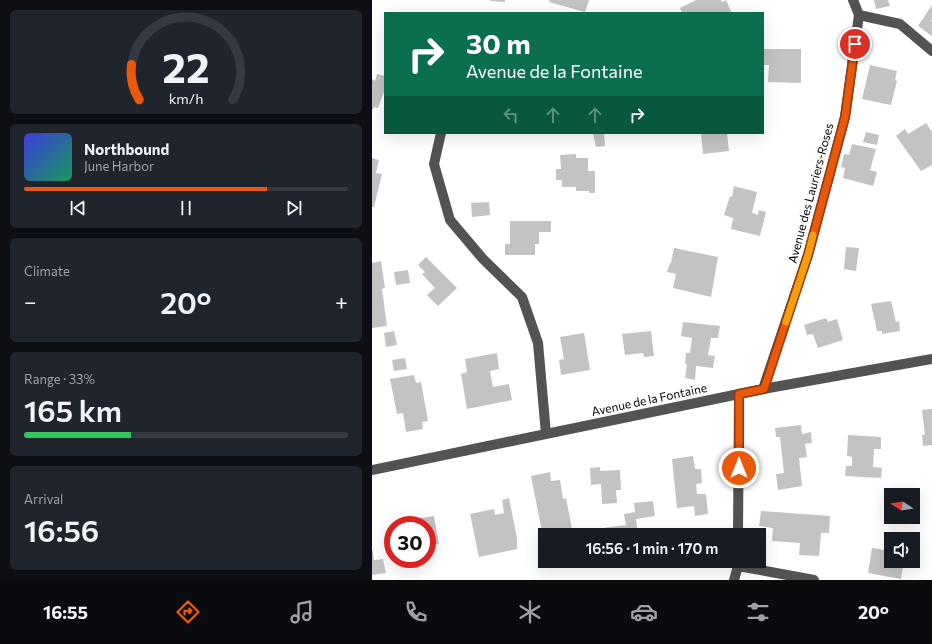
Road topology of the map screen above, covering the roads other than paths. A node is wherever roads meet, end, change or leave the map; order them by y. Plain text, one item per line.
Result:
1 (853, 0) edge
2 (859, 15) junction
3 (932, 51) edge
4 (441, 134) edge
5 (932, 358) edge
6 (764, 389) junction
7 (739, 394) junction
8 (546, 434) junction
9 (372, 470) edge
10 (738, 528) edge
11 (737, 568) edge
12 (760, 568) edge
13 (734, 580) edge
14 (814, 580) edge

1 - 2 street, Avenue des Lauriers-Roses
2 - 3 street
2 - 6 street, Avenue des Lauriers-Roses
4 - 8 street
5 - 6 street, Avenue de la Fontaine
6 - 7 street, Avenue de la Fontaine
7 - 8 street, Avenue de la Fontaine
7 - 10 street
8 - 9 street, Avenue de la Fontaine
11 - 13 street
12 - 14 street

